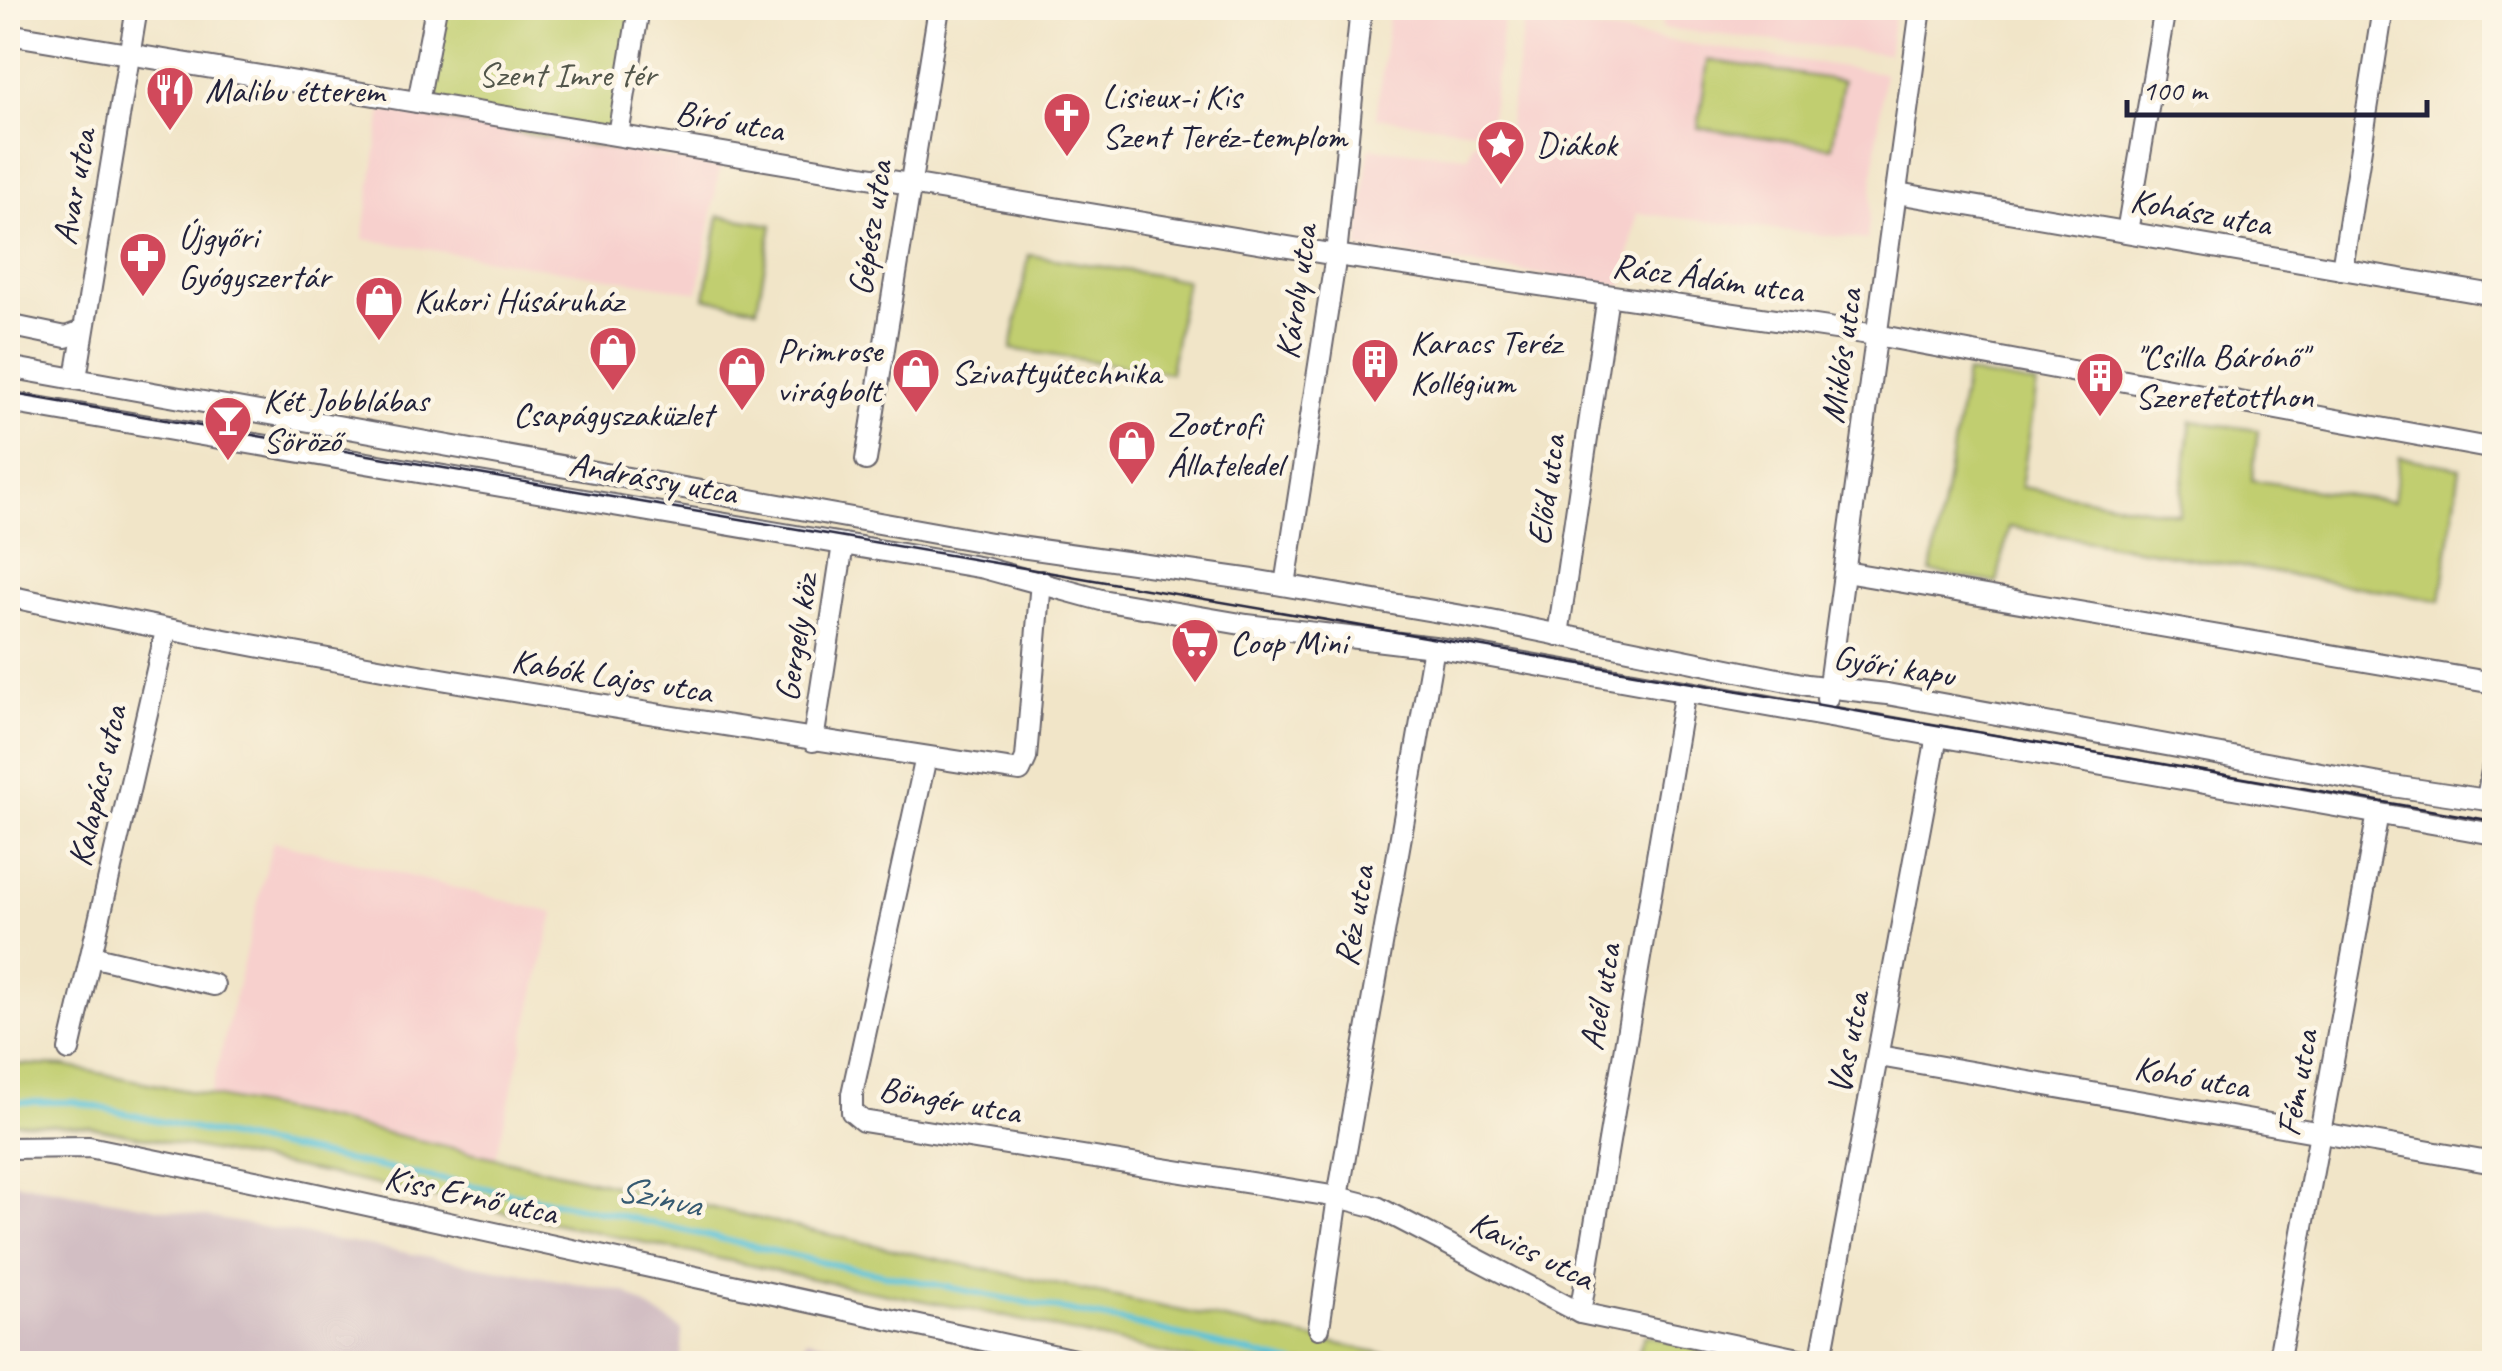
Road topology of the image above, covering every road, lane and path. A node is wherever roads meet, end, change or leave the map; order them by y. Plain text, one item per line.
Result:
1 (137, 8) edge
2 (436, 8) edge
3 (639, 8) edge
4 (938, 8) edge
5 (1361, 8) edge
6 (1921, 8) edge
7 (2165, 8) edge
8 (2383, 8) edge
9 (8, 34) edge
10 (130, 53) junction
11 (418, 102) junction
12 (618, 135) junction
13 (910, 184) junction
14 (1897, 193) junction
15 (2127, 232) junction
16 (1336, 255) junction
17 (2342, 268) junction
18 (2494, 295) edge
19 (1608, 296) junction
20 (8, 325) edge
21 (82, 331) junction
22 (1876, 336) junction
23 (8, 367) edge
24 (74, 372) junction
25 (8, 402) edge
26 (2494, 449) edge
27 (866, 460) dead end
28 (843, 544) junction
29 (1845, 572) junction
30 (1041, 581) junction
31 (1285, 585) junction
32 (8, 596) edge
33 (166, 630) junction
34 (1284, 630) joint
35 (1558, 635) junction
36 (1434, 647) junction
37 (2494, 683) edge
38 (1829, 688) junction
39 (1685, 690) junction
40 (1825, 714) junction
41 (1937, 736) junction
42 (813, 741) junction
43 (926, 757) junction
44 (2494, 759) edge
45 (2491, 800) edge
46 (2378, 813) junction
47 (2494, 834) edge
48 (91, 956) junction
49 (214, 984) dead end
50 (69, 1050) dead end
51 (1879, 1056) junction
52 (2321, 1132) junction
53 (8, 1148) edge
54 (2494, 1162) edge
55 (1338, 1197) junction
56 (1580, 1314) junction
57 (1320, 1328) dead end
58 (1821, 1363) edge
59 (1093, 1364) edge
60 (2278, 1364) edge

1 - 10 street, Avar utca
2 - 11 street
3 - 12 street
4 - 13 street, Gépész utca
5 - 16 street, Károly utca
6 - 14 street, Miklós utca
7 - 15 street
8 - 17 street
9 - 10 street, Bíró utca
10 - 11 street, Bíró utca
10 - 21 street, Avar utca
11 - 12 street, Bíró utca
12 - 13 street, Bíró utca
13 - 16 street, Rácz Ádám utca
13 - 27 street, Gépész utca
14 - 15 street, Kohász utca
14 - 22 street, Miklós utca
15 - 17 street, Kohász utca
16 - 19 street, Rácz Ádám utca
16 - 31 street, Károly utca
17 - 18 street, Kohász utca
19 - 22 street, Rácz Ádám utca
19 - 35 street, Előd utca
20 - 21 street
21 - 24 street, Avar utca
22 - 26 street, Rácz Ádám utca
22 - 29 street, Miklós utca
23 - 24 street, Andrássy utca
24 - 31 street, Andrássy utca
25 - 28 street, Andrássy utca
28 - 30 street, Andrássy utca
28 - 42 street, Gergely köz
29 - 37 street
29 - 38 street, Miklós utca
30 - 34 street, Andrássy utca
30 - 43 street, Kabók Lajos utca
31 - 35 street, Győri kapu
32 - 33 street, Kabók Lajos utca
33 - 42 street, Kabók Lajos utca
33 - 48 street, Kalapács utca
34 - 36 street, Győri kapu
35 - 38 street, Győri kapu
36 - 39 street, Győri kapu
36 - 55 street, Réz utca
38 - 40 street, Miklós utca
38 - 45 street, Győri kapu
39 - 40 street, Győri kapu
39 - 56 street, Acél utca
40 - 41 street, Győri kapu
41 - 46 street, Győri kapu
41 - 51 street, Vas utca
42 - 43 street, Kabók Lajos utca
43 - 55 street, Böngér utca
44 - 45 street
46 - 47 street, Győri kapu
46 - 52 street, Fém utca
48 - 49 street
48 - 50 street, Kalapács utca
51 - 52 street, Kohó utca
51 - 58 street, Vas utca
52 - 54 street, Kohó utca
52 - 60 street, Fém utca
53 - 59 street, Kiss Ernő utca
55 - 56 street, Kavics utca
55 - 57 street, Réz utca
56 - 58 street, Kavics utca

